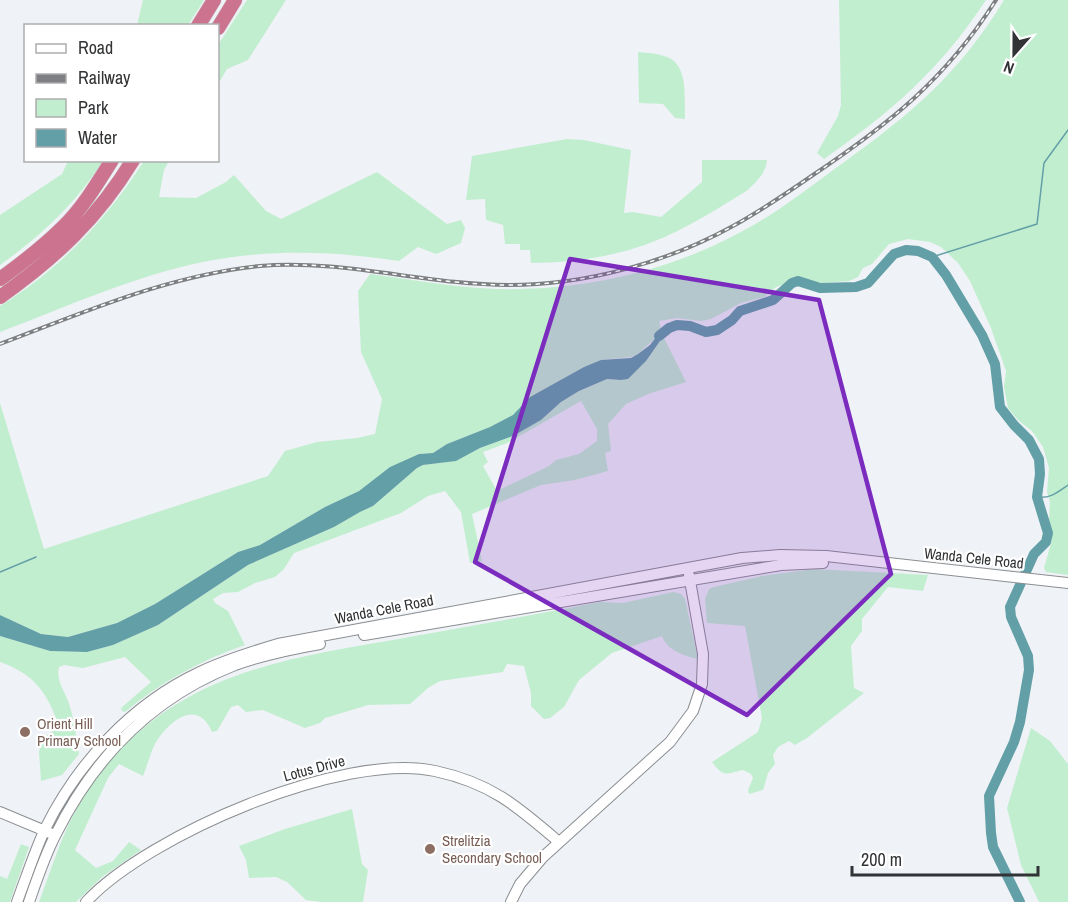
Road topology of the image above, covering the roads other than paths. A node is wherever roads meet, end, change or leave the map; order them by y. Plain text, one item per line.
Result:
1 (214, 0) edge
2 (235, 0) edge
3 (199, 24) edge
4 (219, 26) edge
5 (111, 162) edge
6 (132, 162) edge
7 (0, 279) edge
8 (0, 297) edge
9 (689, 575) junction
10 (1068, 583) edge
11 (0, 812) edge
12 (50, 833) junction
13 (560, 842) junction
14 (17, 902) edge
15 (29, 902) edge
16 (86, 902) edge
17 (511, 902) edge

1 - 3 highway
2 - 4 highway
5 - 7 highway
6 - 8 highway
9 - 10 street, Wanda Cele Road
9 - 12 street, Wanda Cele Road
9 - 13 street
11 - 12 street
12 - 14 street, Wanda Cele Road
12 - 15 street, Wanda Cele Road
13 - 16 street, Lotus Drive
13 - 17 street

